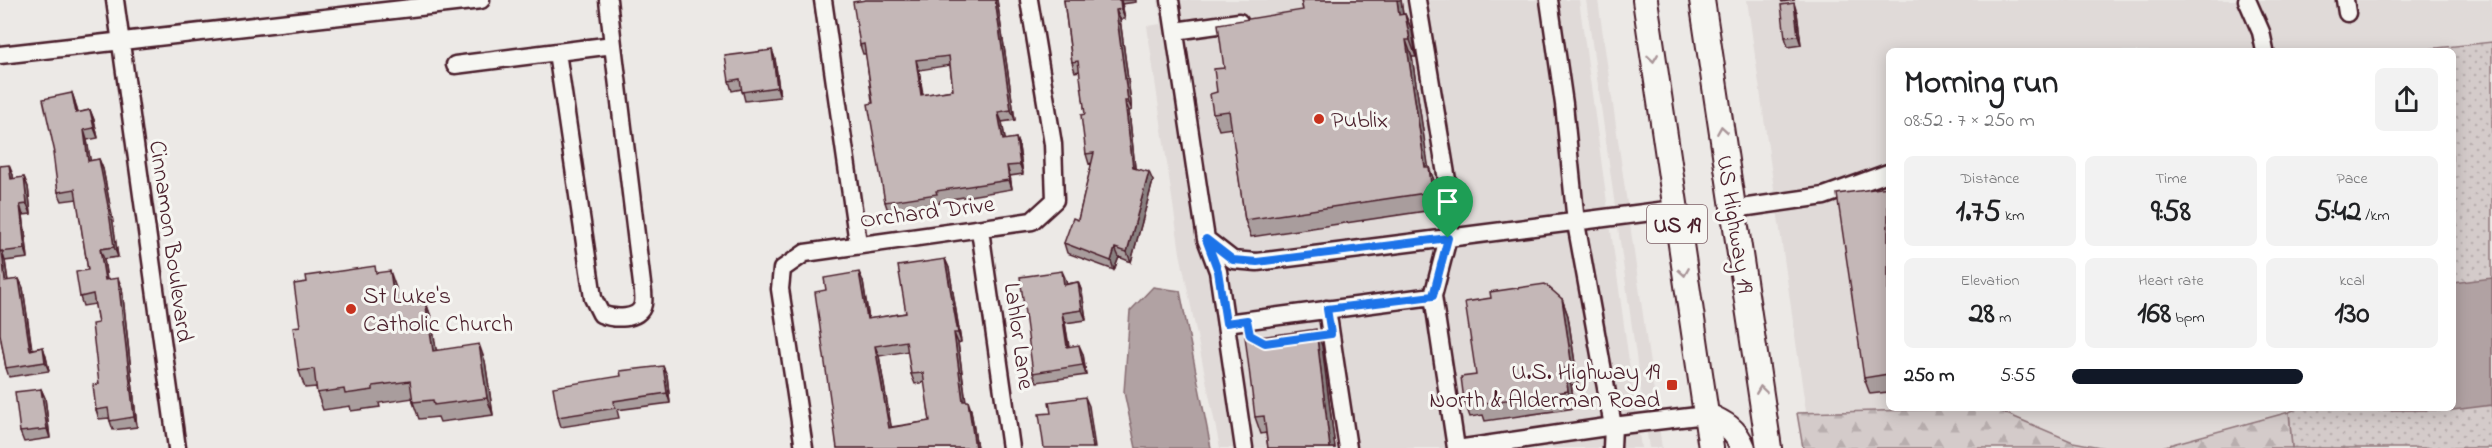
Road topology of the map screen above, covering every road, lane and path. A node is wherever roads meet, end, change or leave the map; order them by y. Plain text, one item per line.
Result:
1 (115, 0) edge
2 (481, 0) edge
3 (608, 0) edge
4 (824, 0) edge
5 (1029, 0) edge
6 (1170, 0) edge
7 (1418, 0) edge
8 (1549, 0) edge
9 (1645, 0) edge
10 (1702, 0) edge
11 (2247, 0) edge
12 (1252, 20) edge
13 (1174, 31) junction
14 (120, 42) junction
15 (613, 45) junction
16 (2264, 48) edge
17 (557, 52) junction
18 (0, 54) edge
19 (455, 65) dead end
20 (1886, 174) edge
21 (1734, 208) junction
22 (1675, 209) junction
23 (1576, 223) junction
24 (980, 230) junction
25 (1448, 238) junction
26 (1206, 239) junction
27 (858, 243) junction
28 (1233, 260) junction
29 (1218, 271) junction
30 (1433, 296) junction
31 (1327, 309) junction
32 (1226, 323) junction
33 (1706, 415) junction
34 (1613, 426) junction
35 (177, 448) edge
36 (804, 448) edge
37 (1011, 448) edge
38 (1244, 448) edge
39 (1348, 448) edge
40 (1456, 448) edge
41 (1464, 448) edge
42 (1612, 448) edge
43 (1711, 448) edge
44 (1743, 448) edge
45 (1770, 448) edge

1 - 14 street, Cinnamon Boulevard
2 - 14 street
3 - 15 street
4 - 27 street
5 - 24 street, Orchard Drive
6 - 13 street
7 - 25 street
8 - 23 street
9 -> 22 highway, US 19
21 -> 10 highway, US Highway 19 / US 19
11 - 16 street
12 - 13 street
13 - 26 street
14 - 18 street
14 - 35 street, Cinnamon Boulevard
15 - 17 street
15 - 17 street
17 - 19 street
20 - 21 street
45 -> 21 highway, US Highway 19 / US 19
22 - 23 street
22 -> 33 highway, US 19
23 - 25 street
23 - 34 street
24 - 27 street, Orchard Drive
24 - 37 street, Lahlor Lane
25 - 28 street
25 - 30 street
26 - 28 street
26 - 29 street
27 - 36 street, Orchard Drive
28 - 29 street
29 - 32 street
30 - 31 street
30 - 40 street
31 - 32 street
31 - 39 street
32 - 38 street
33 - 34 street
33 - 43 highway, US 19
33 - 44 highway
34 - 41 street
34 - 42 street

